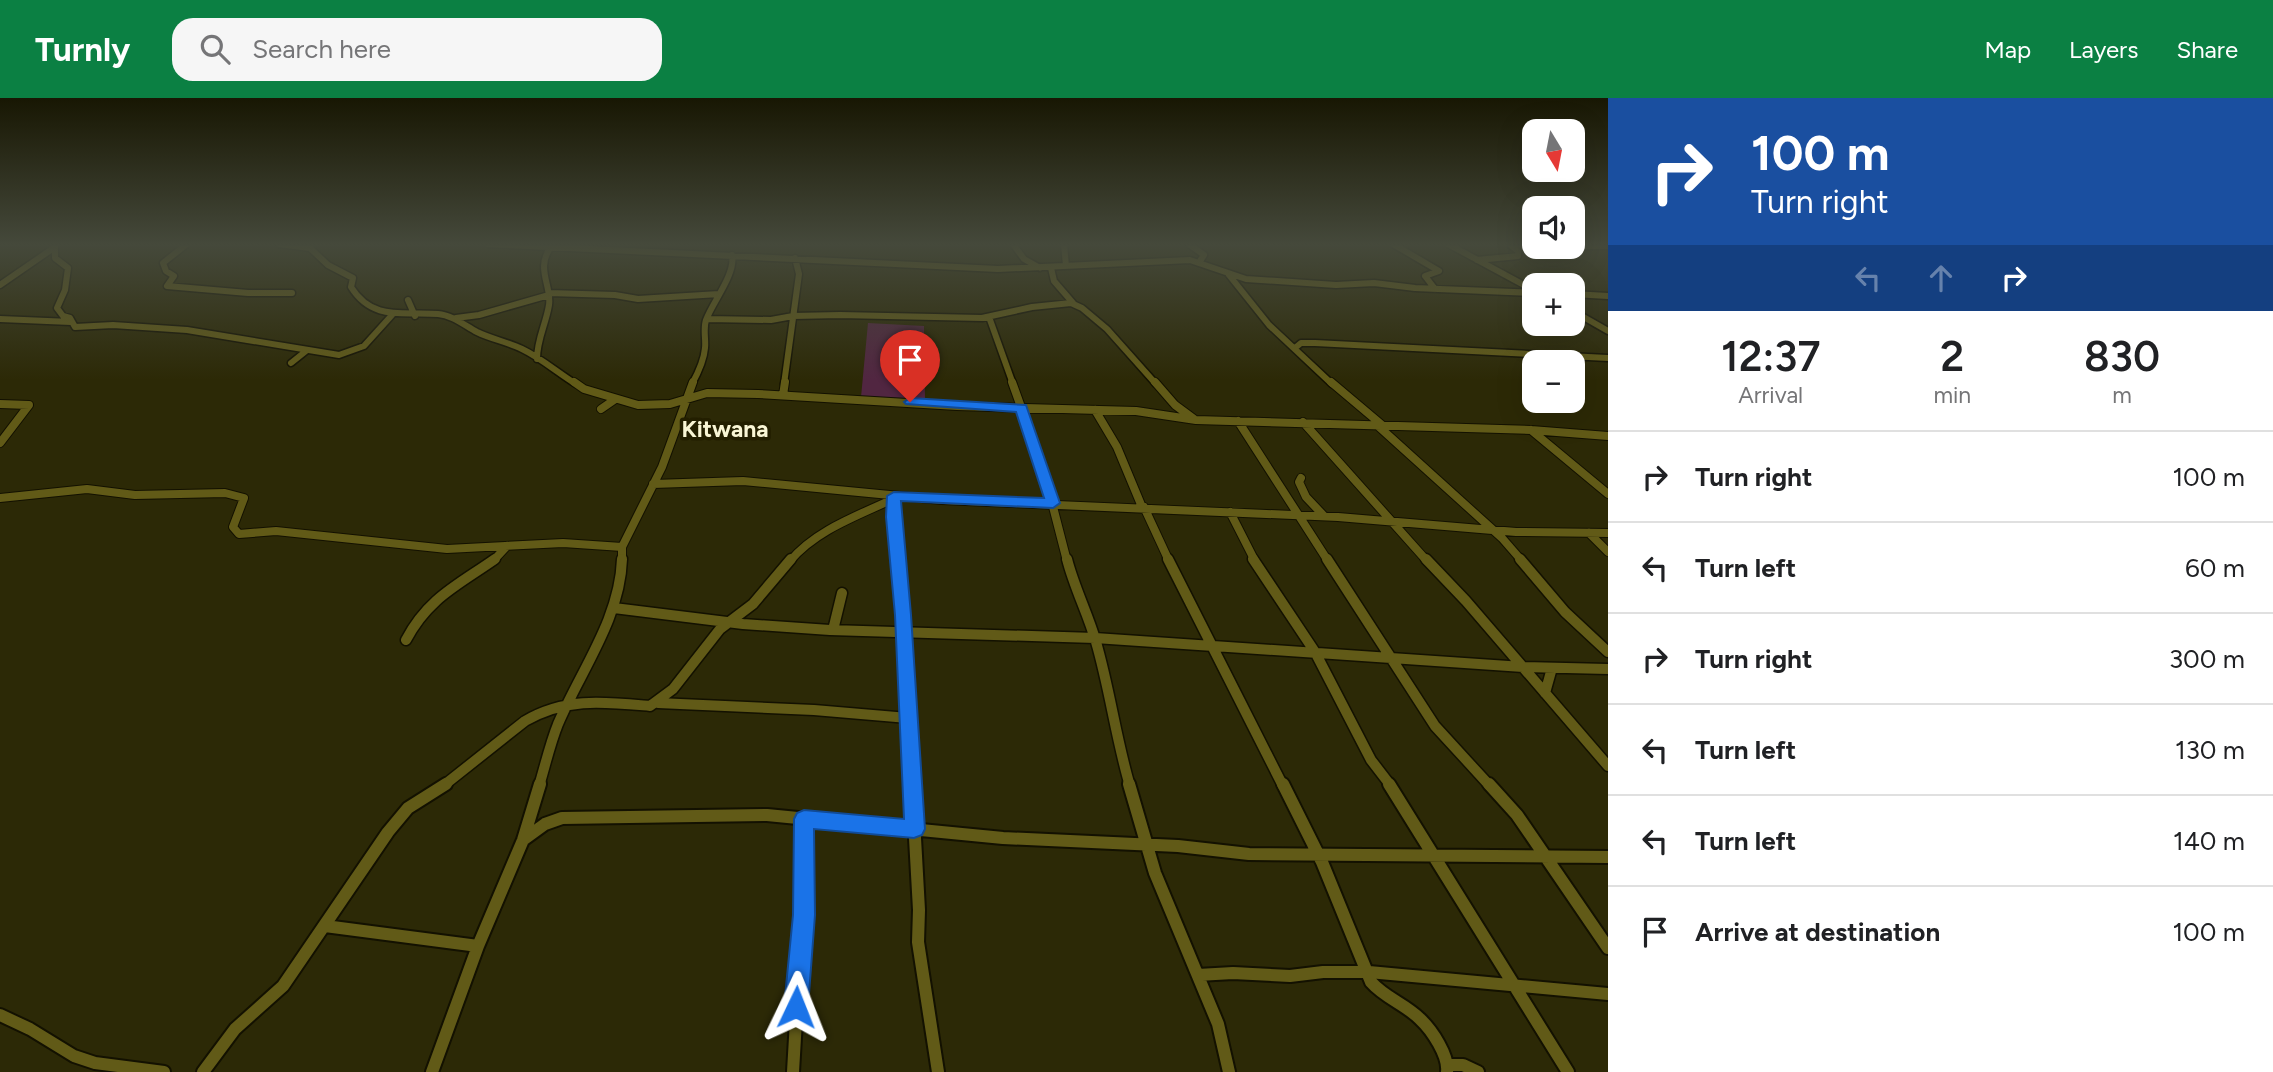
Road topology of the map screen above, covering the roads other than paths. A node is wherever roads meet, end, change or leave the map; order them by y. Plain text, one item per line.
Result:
1 (65, 289) edge
2 (208, 289) edge
3 (353, 289) edge
4 (547, 289) edge
5 (722, 289) edge
6 (797, 289) edge
7 (1061, 289) edge
8 (1241, 289) edge
9 (1450, 289) edge
10 (1522, 292) edge
11 (292, 293) dead end
12 (549, 294) junction
13 (719, 294) junction
14 (1585, 295) edge
15 (1608, 296) edge
16 (408, 300) dead end
17 (1074, 304) junction
18 (392, 315) junction
19 (415, 316) junction
20 (793, 316) junction
21 (989, 317) junction
22 (453, 318) junction
23 (1585, 318) edge
24 (0, 319) edge
25 (707, 320) junction
26 (71, 323) junction
27 (1608, 331) edge
28 (1295, 348) junction
29 (306, 351) junction
30 (1608, 358) edge
31 (537, 359) junction
32 (291, 363) dead end
33 (783, 395) junction
34 (686, 399) junction
35 (614, 400) junction
36 (0, 404) edge
37 (1021, 408) junction
38 (601, 409) dead end
39 (1095, 410) junction
40 (1367, 415) junction
41 (1196, 419) junction
42 (1238, 421) junction
43 (1303, 422) junction
44 (1365, 425) junction
45 (1381, 425) junction
46 (1531, 430) junction
47 (1608, 436) edge
48 (0, 443) edge
49 (1301, 478) dead end
50 (1590, 480) junction
51 (1608, 481) edge
52 (653, 484) junction
53 (1608, 494) edge
54 (894, 497) junction
55 (0, 498) edge
56 (1053, 503) junction
57 (1143, 507) junction
58 (1230, 512) junction
59 (1300, 515) junction
60 (1324, 516) junction
61 (1388, 520) junction
62 (1494, 531) junction
63 (1589, 533) junction
64 (1608, 533) edge
65 (507, 545) junction
66 (622, 547) junction
67 (1608, 552) edge
68 (842, 593) dead end
69 (614, 608) junction
70 (727, 622) junction
71 (833, 630) junction
72 (903, 632) junction
73 (1095, 638) junction
74 (405, 640) dead end
75 (1213, 647) junction
76 (1315, 652) junction
77 (1608, 652) edge
78 (1394, 659) junction
79 (1523, 667) junction
80 (1552, 668) junction
81 (1608, 669) edge
82 (1545, 693) junction
83 (658, 703) junction
84 (567, 704) junction
85 (908, 718) junction
86 (1608, 766) edge
87 (804, 819) junction
88 (914, 829) junction
89 (523, 839) junction
90 (1147, 845) junction
91 (1316, 852) junction
92 (1546, 854) junction
93 (1435, 857) junction
94 (1608, 857) edge
95 (325, 926) junction
96 (478, 946) junction
97 (1608, 948) edge
98 (1369, 972) junction
99 (1198, 975) junction
100 (1512, 984) junction
101 (1608, 994) edge
102 (0, 1015) edge
103 (1447, 1069) edge
104 (164, 1072) edge
105 (202, 1072) edge
106 (432, 1072) edge
107 (793, 1072) edge
108 (938, 1072) edge
109 (1229, 1072) edge
110 (1478, 1072) edge
111 (1568, 1072) edge

1 - 26 street
2 - 11 street
3 - 18 street
4 - 12 street
5 - 13 street
6 - 20 street
7 - 17 street
8 - 28 street
9 - 10 street
12 - 13 street
12 - 22 street
12 - 31 street
13 - 25 street
14 - 15 street
16 - 19 street
17 - 21 street
17 - 41 street
18 - 19 street
18 - 29 street
19 - 22 street
20 - 21 street
20 - 25 street
20 - 33 street
21 - 37 street
22 - 31 street
23 - 27 street
24 - 26 street
25 - 34 street
26 - 29 street
28 - 30 street
28 - 40 street
29 - 32 street
31 - 35 street
33 - 34 street
33 - 37 street
34 - 35 street
34 - 52 street
35 - 38 street
36 - 48 street
37 - 39 street
37 - 56 street
39 - 41 street
39 - 57 street
40 - 44 street
40 - 45 street
41 - 42 street
42 - 43 street
42 - 59 street
43 - 44 street
43 - 61 street
44 - 45 street
45 - 46 street
45 - 62 street
46 - 47 street
46 - 50 street
49 - 60 street
50 - 51 street
50 - 53 street
52 - 54 street
52 - 66 street
54 - 56 street
54 - 70 street
54 - 72 street
55 - 65 street
56 - 57 street
56 - 73 street
57 - 58 street
57 - 75 street
58 - 59 street
58 - 76 street
59 - 60 street
59 - 78 street
60 - 61 street
61 - 62 street
61 - 79 street
62 - 63 street
62 - 77 street
63 - 64 street
63 - 67 street
65 - 66 street
65 - 74 street
66 - 69 street
68 - 71 street
69 - 70 street
69 - 84 street
70 - 71 street
70 - 83 street
71 - 72 street
72 - 73 street
72 - 85 street
73 - 75 street
73 - 90 street
75 - 76 street
75 - 91 street
76 - 78 street
76 - 93 street
78 - 79 street
78 - 92 street
79 - 80 street
79 - 82 street
80 - 81 street
80 - 82 street
82 - 86 street
83 - 84 street
83 - 85 street
84 - 89 street
84 - 95 street
85 - 88 street
87 - 88 street
87 - 89 street
87 - 107 street
88 - 90 street
88 - 108 street
89 - 96 street
90 - 91 street
90 - 99 street
91 - 93 street
91 - 98 street
92 - 93 street
92 - 94 street
92 - 97 street
93 - 100 street
95 - 96 street
95 - 105 street
96 - 106 street
98 - 99 street
98 - 100 street
98 - 103 street
99 - 109 street
100 - 101 street
100 - 111 street
102 - 104 street
103 - 110 street

